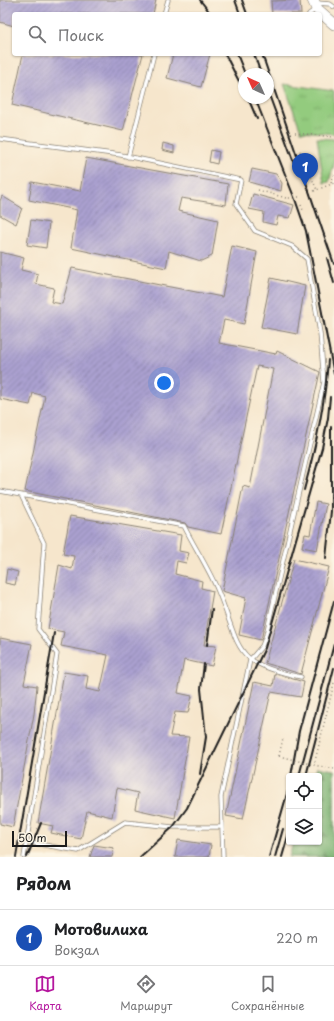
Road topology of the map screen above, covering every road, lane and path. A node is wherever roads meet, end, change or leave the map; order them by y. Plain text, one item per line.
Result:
1 (168, 0) edge
2 (313, 6) edge
3 (334, 7) edge
4 (165, 12) edge
5 (322, 14) edge
6 (334, 24) edge
7 (153, 56) edge
8 (295, 133) dead end
9 (334, 137) edge
10 (0, 139) edge
11 (300, 151) dead end
12 (128, 157) junction
13 (334, 175) edge
14 (333, 183) edge
15 (258, 190) dead end
16 (317, 190) junction
17 (314, 191) dead end
18 (294, 198) dead end
19 (301, 206) dead end
20 (305, 209) dead end
21 (0, 491) edge
22 (21, 495) junction
23 (250, 660) junction
24 (301, 677) dead end
25 (334, 683) edge
26 (283, 738) dead end
27 (314, 765) junction
28 (334, 769) edge
29 (221, 828) junction
30 (28, 842) junction
31 (24, 857) edge
32 (223, 857) edge

1 - 4 lane
2 - 3 lane
5 - 6 main road
7 - 12 lane
8 - 9 path
10 - 12 lane
11 - 16 path
12 - 23 lane
13 - 14 path
14 - 16 path
15 - 18 path
16 - 17 path
19 - 20 path
21 - 22 lane
22 - 23 lane
22 - 30 lane
23 - 24 lane
23 - 29 lane
25 - 27 path
26 - 27 path, bridge
27 - 28 path
29 - 30 lane
29 - 32 lane
30 - 31 lane

